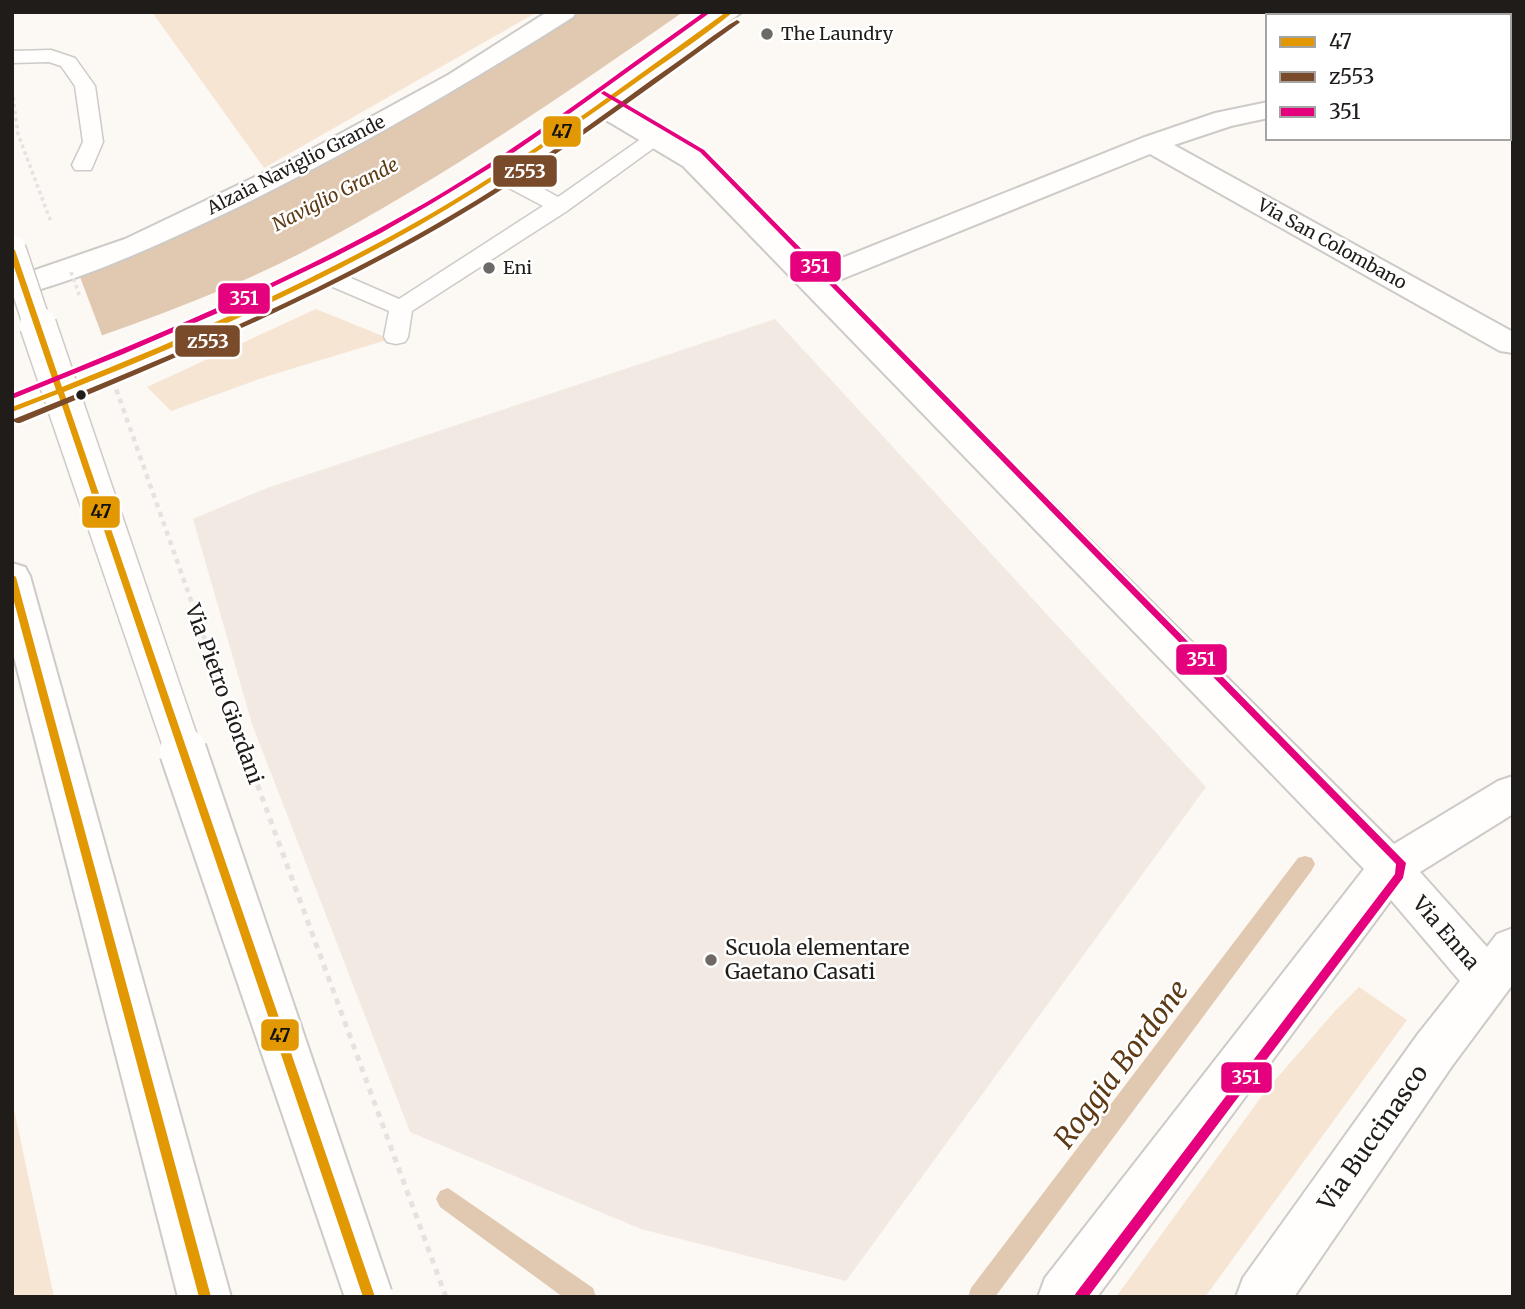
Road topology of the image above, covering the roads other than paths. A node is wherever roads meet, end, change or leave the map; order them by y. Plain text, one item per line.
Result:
1 (564, 12) edge
2 (730, 12) edge
3 (12, 57) edge
4 (597, 104) junction
5 (1266, 110) edge
6 (656, 138) junction
7 (1152, 144) junction
8 (83, 165) dead end
9 (498, 173) junction
10 (559, 206) junction
11 (12, 249) edge
12 (322, 274) junction
13 (813, 280) junction
14 (12, 288) edge
15 (401, 308) junction
16 (396, 337) dead end
17 (1511, 344) edge
18 (12, 410) edge
19 (12, 576) edge
20 (1513, 793) edge
21 (1390, 868) junction
22 (1500, 964) edge
23 (205, 1297) edge
24 (369, 1297) edge
25 (1064, 1297) edge
26 (1262, 1297) edge

1 - 14 street, Alzaia Naviglio Grande
2 - 4 street
3 - 8 lane
4 - 6 street
4 - 9 street
5 - 7 street
6 - 10 lane
6 - 13 street
7 - 13 street
7 - 17 street, Via San Colombano
9 - 10 lane
9 - 12 street
10 - 15 lane
11 - 24 street, bridge
12 - 15 lane
12 - 18 street
13 - 21 street
15 - 16 lane
19 - 23 street
20 - 21 street
21 - 22 street, Via Enna
21 - 25 street
22 - 26 street, Via Buccinasco

